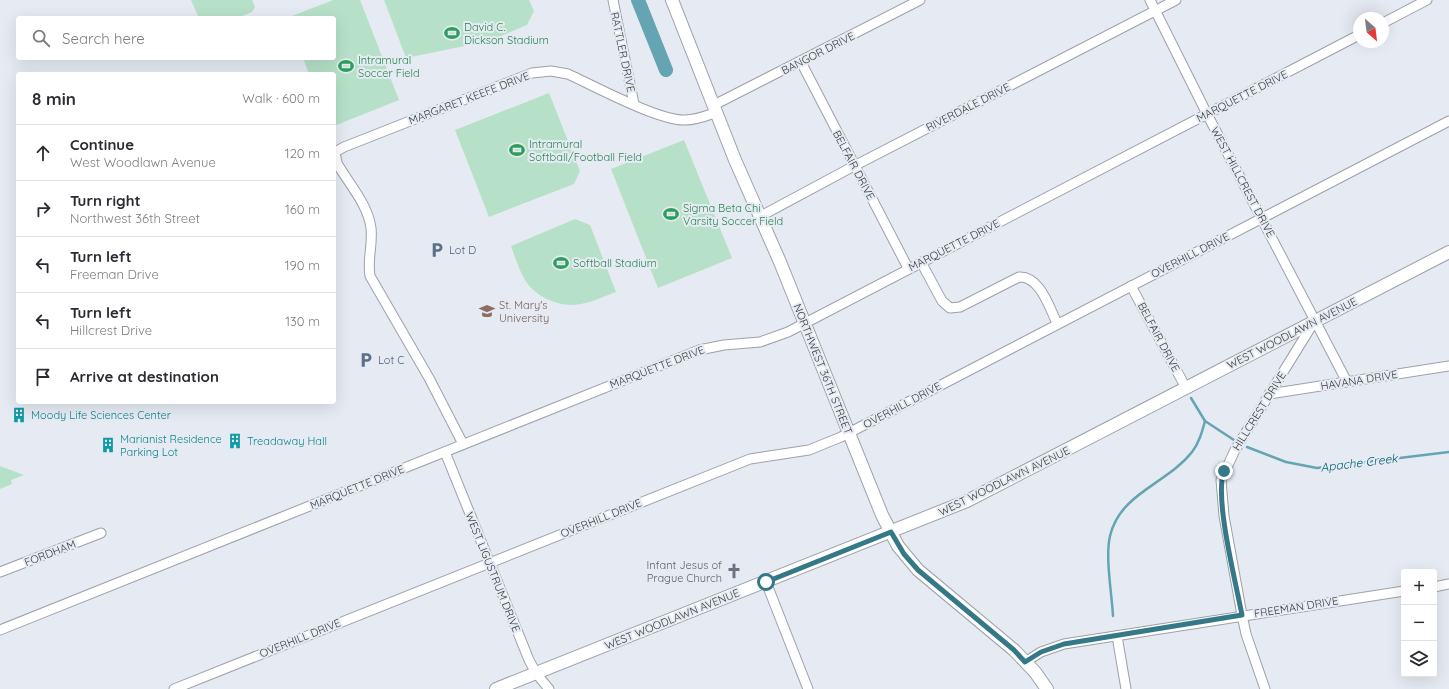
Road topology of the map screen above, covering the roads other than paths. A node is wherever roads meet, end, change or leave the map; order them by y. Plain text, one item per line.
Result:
1 (613, 0) edge
2 (672, 0) edge
3 (920, 0) edge
4 (1150, 0) edge
5 (1176, 0) edge
6 (1427, 0) edge
7 (1155, 11) junction
8 (1389, 20) edge
9 (1353, 38) edge
10 (801, 62) junction
11 (634, 104) junction
12 (716, 108) junction
13 (1207, 114) junction
14 (1449, 121) edge
15 (336, 151) edge
16 (336, 155) edge
17 (854, 166) junction
18 (760, 217) junction
19 (1262, 218) junction
20 (1449, 252) edge
21 (921, 262) junction
22 (908, 268) junction
23 (1131, 286) junction
24 (1314, 322) junction
25 (1057, 323) junction
26 (805, 324) junction
27 (1449, 366) edge
28 (1347, 382) junction
29 (1186, 388) junction
30 (1269, 394) junction
31 (849, 433) junction
32 (463, 444) junction
33 (445, 452) junction
34 (891, 532) junction
35 (101, 533) dead end
36 (489, 562) junction
37 (0, 572) edge
38 (766, 582) junction
39 (1449, 584) edge
40 (1437, 586) edge
41 (1401, 591) edge
42 (1242, 615) junction
43 (0, 630) edge
44 (1117, 636) junction
45 (1025, 662) junction
46 (536, 673) junction
47 (174, 689) edge
48 (496, 689) edge
49 (549, 689) edge
50 (808, 689) edge
51 (1047, 689) edge
52 (1126, 689) edge
53 (1265, 689) edge

1 - 11 street, RATTLER DRIVE
2 - 12 street, NORTHWEST 36TH STREET
3 - 10 street, BANGOR DRIVE
4 - 7 street, WEST HILLCREST DRIVE
5 - 7 street, RIVERDALE DRIVE
6 - 8 street
7 - 13 street, WEST HILLCREST DRIVE
7 - 17 street, RIVERDALE DRIVE
9 - 13 street, MARQUETTE DRIVE
10 - 12 street, BANGOR DRIVE
10 - 17 street, BELFAIR DRIVE
11 - 12 street, MARGARET KEEFE DRIVE
11 - 15 street, MARGARET KEEFE DRIVE
12 - 18 street, NORTHWEST 36TH STREET
13 - 19 street, WEST HILLCREST DRIVE
13 - 21 street, MARQUETTE DRIVE
14 - 19 street, OVERHILL DRIVE
16 - 32 street, MARGARET KEEFE DRIVE
17 - 18 street, RIVERDALE DRIVE
17 - 22 street, BELFAIR DRIVE
18 - 26 street, NORTHWEST 36TH STREET
19 - 23 street, OVERHILL DRIVE
19 - 24 street, WEST HILLCREST DRIVE
20 - 24 street, WEST WOODLAWN AVENUE
21 - 22 street, MARQUETTE DRIVE
21 - 25 street
22 - 26 street, MARQUETTE DRIVE
23 - 25 street, OVERHILL DRIVE
23 - 29 street, BELFAIR DRIVE
24 - 28 street
24 - 29 street, WEST WOODLAWN AVENUE
24 - 30 street, HILLCREST DRIVE
25 - 31 street, OVERHILL DRIVE
26 - 31 street, NORTHWEST 36TH STREET
26 - 32 street, MARQUETTE DRIVE
27 - 28 street, HAVANA DRIVE
28 - 30 street, HAVANA DRIVE
29 - 34 street, WEST WOODLAWN AVENUE
30 - 42 street, HILLCREST DRIVE
31 - 34 street, NORTHWEST 36TH STREET
31 - 36 street, OVERHILL DRIVE
32 - 33 street, MARQUETTE DRIVE
33 - 36 street, WEST LIGUSTRUM DRIVE
33 - 43 street, MARQUETTE DRIVE
34 - 38 street, WEST WOODLAWN AVENUE
34 - 45 street, NORTHWEST 36TH STREET
35 - 37 street, FORDHAM
36 - 46 street, WEST LIGUSTRUM DRIVE
36 - 47 street, OVERHILL DRIVE
38 - 46 street, WEST WOODLAWN AVENUE
38 - 50 street
39 - 40 street
41 - 42 street, FREEMAN DRIVE
42 - 44 street, FREEMAN DRIVE
42 - 53 street, HILLCREST DRIVE
44 - 45 street, FREEMAN DRIVE
44 - 52 street
45 - 51 street, NORTHWEST 36TH STREET
46 - 48 street, WEST WOODLAWN AVENUE
46 - 49 street, WEST LIGUSTRUM DRIVE

